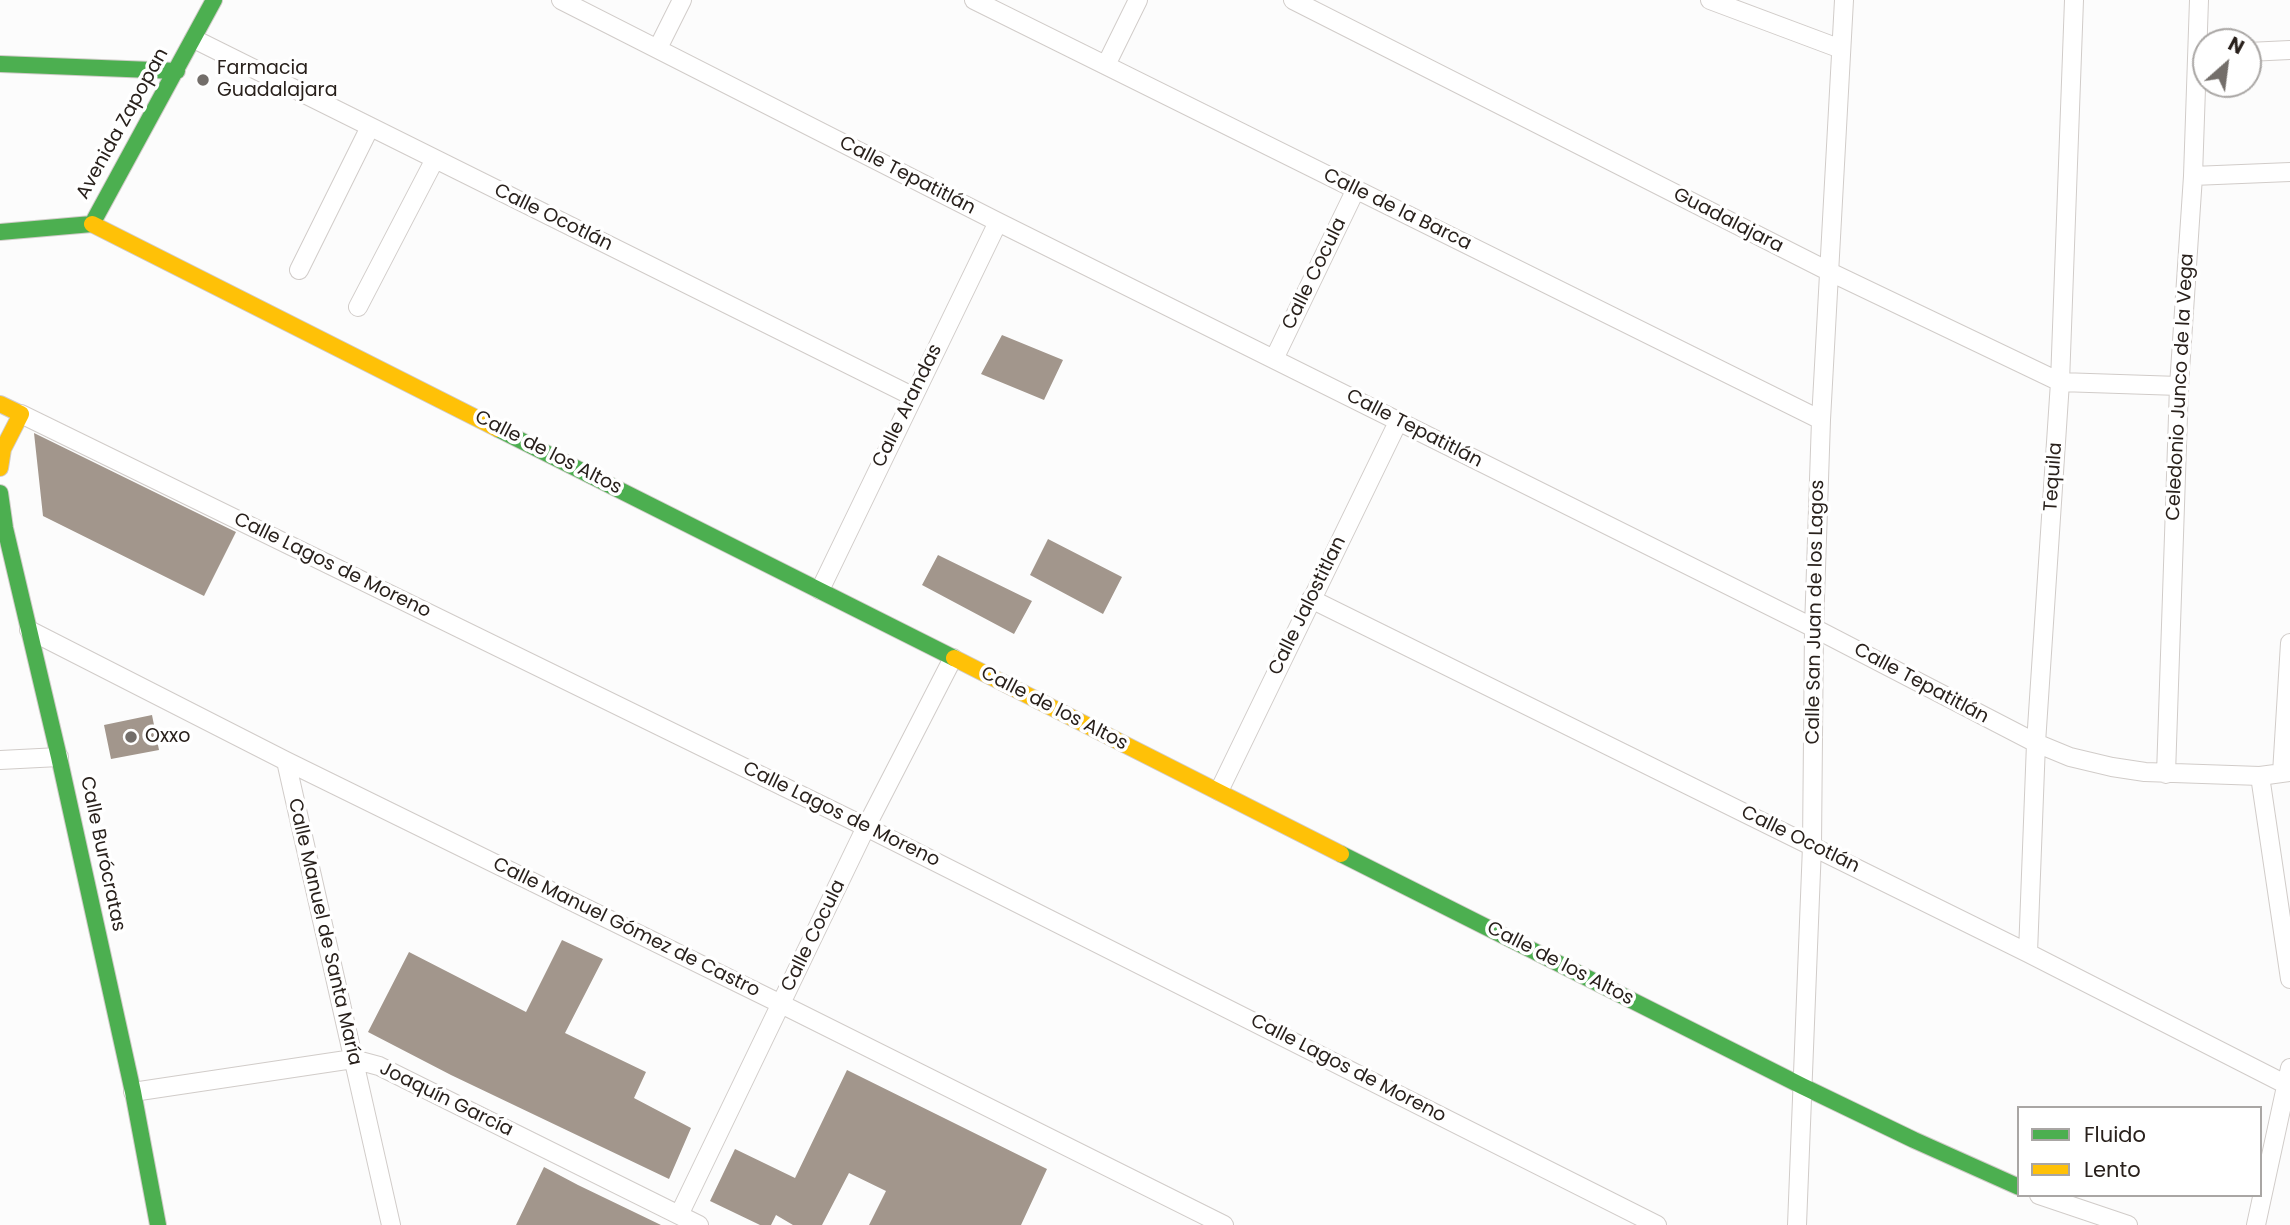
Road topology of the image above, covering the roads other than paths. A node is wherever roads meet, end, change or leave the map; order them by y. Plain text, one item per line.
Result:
1 (214, 0) edge
2 (561, 0) edge
3 (682, 0) edge
4 (974, 0) edge
5 (1138, 0) edge
6 (1293, 0) edge
7 (1710, 0) edge
8 (1844, 0) edge
9 (2074, 0) edge
10 (2199, 0) edge
11 (2200, 28) edge
12 (194, 39) junction
13 (658, 48) junction
14 (1841, 48) junction
15 (2290, 50) edge
16 (2262, 51) edge
17 (0, 64) edge
18 (1106, 65) junction
19 (177, 71) junction
20 (2198, 98) edge
21 (370, 127) junction
22 (435, 159) junction
23 (2290, 172) edge
24 (2193, 176) junction
25 (1356, 189) junction
26 (998, 222) junction
27 (92, 224) junction
28 (0, 232) edge
29 (299, 270) dead end
30 (1829, 272) junction
31 (358, 307) dead end
32 (1274, 359) junction
33 (2060, 382) junction
34 (2179, 386) junction
35 (912, 396) junction
36 (0, 404) edge
37 (21, 414) junction
38 (1821, 420) junction
39 (1398, 422) junction
40 (0, 468) edge
41 (0, 493) edge
42 (820, 590) junction
43 (1311, 599) junction
44 (1814, 628) junction
45 (29, 630) junction
46 (2290, 643) edge
47 (953, 658) junction
48 (2036, 743) junction
49 (59, 757) junction
50 (0, 760) edge
51 (286, 761) junction
52 (2286, 772) edge
53 (2166, 774) junction
54 (2260, 776) junction
55 (1219, 791) junction
56 (866, 827) junction
57 (1812, 846) junction
58 (2028, 953) junction
59 (2290, 979) edge
60 (781, 1004) junction
61 (353, 1059) junction
62 (2288, 1077) edge
63 (1802, 1086) junction
64 (133, 1092) junction
65 (2017, 1186) edge
66 (2045, 1197) edge
67 (679, 1215) junction
68 (158, 1225) edge
69 (391, 1225) edge
70 (699, 1225) edge
71 (1224, 1225) edge
72 (1657, 1225) edge
73 (1797, 1225) edge
74 (2128, 1225) edge
75 (2256, 1225) edge

1 - 12 street, Avenida Zapopan
2 - 13 street, Calle Tepatitlán
3 - 13 street
4 - 18 street, Calle de la Barca
5 - 18 street
6 - 30 street, Guadalajara
7 - 14 street
8 - 14 street, Calle San Juan de los Lagos
9 - 33 street, Tequila
10 - 11 street, Celedonio Junco de la Vega
12 - 19 street, Avenida Zapopan
12 - 21 street, Calle Ocotlán
13 - 26 street, Calle Tepatitlán
14 - 30 street, Calle San Juan de los Lagos
15 - 16 street
17 - 19 street
18 - 25 street, Calle de la Barca
19 - 27 street, Avenida Zapopan
20 - 24 street, Celedonio Junco de la Vega
21 - 22 street, Calle Ocotlán
21 - 29 street
22 - 31 street
22 - 35 street, Calle Ocotlán
23 - 24 street
24 - 34 street, Celedonio Junco de la Vega
25 - 32 street, Calle Cocula
25 - 38 street, Calle de la Barca
26 - 32 street, Calle Tepatitlán
26 - 35 street, Calle Arandas
27 - 28 street, Avenida Zapopan
27 - 42 street, Calle de los Altos
30 - 33 street, Guadalajara
30 - 38 street, Calle San Juan de los Lagos
32 - 39 street, Calle Tepatitlán
33 - 34 street, Guadalajara
33 - 48 street, Tequila
34 - 53 street, Celedonio Junco de la Vega
35 - 42 street, Calle Arandas
36 - 37 street
37 - 40 street
37 - 56 street, Calle Lagos de Moreno
38 - 44 street, Calle San Juan de los Lagos
39 - 43 street, Calle Jalostitlan
39 - 44 street, Calle Tepatitlán
41 - 45 street, Calle Burócratas
42 - 47 street, Calle de los Altos
43 - 55 street, Calle Jalostitlan
43 - 57 street, Calle Ocotlán
44 - 48 street, Calle Tepatitlán
44 - 57 street, Calle San Juan de los Lagos
45 - 49 street, Calle Burócratas
45 - 51 street, Calle Manuel Gómez de Castro
46 - 52 street
47 - 55 street, Calle de los Altos
47 - 56 street, Calle Cocula
48 - 53 street, Calle Tepatitlán
48 - 58 street, Tequila
49 - 50 street
49 - 64 street, Calle Burócratas
51 - 60 street, Calle Manuel Gómez de Castro
51 - 61 street, Calle Manuel de Santa María
52 - 54 street, Calle Tepatitlán
53 - 54 street, Calle Tepatitlán
54 - 59 street
55 - 63 street, Calle de los Altos
56 - 60 street, Calle Cocula
56 - 72 street, Calle Lagos de Moreno
57 - 58 street, Calle Ocotlán
57 - 63 street, Calle San Juan de los Lagos
58 - 62 street, Calle Ocotlán
60 - 67 street, Calle Cocula
60 - 71 street, Calle Manuel Gómez de Castro
61 - 64 street, Joaquín García
61 - 67 street, Joaquín García
61 - 69 street, Calle Manuel de Santa María
62 - 75 street
63 - 65 street, Calle de los Altos
63 - 73 street, Calle San Juan de los Lagos
64 - 68 street, Calle Burócratas
66 - 74 street
67 - 70 street, Joaquín García

